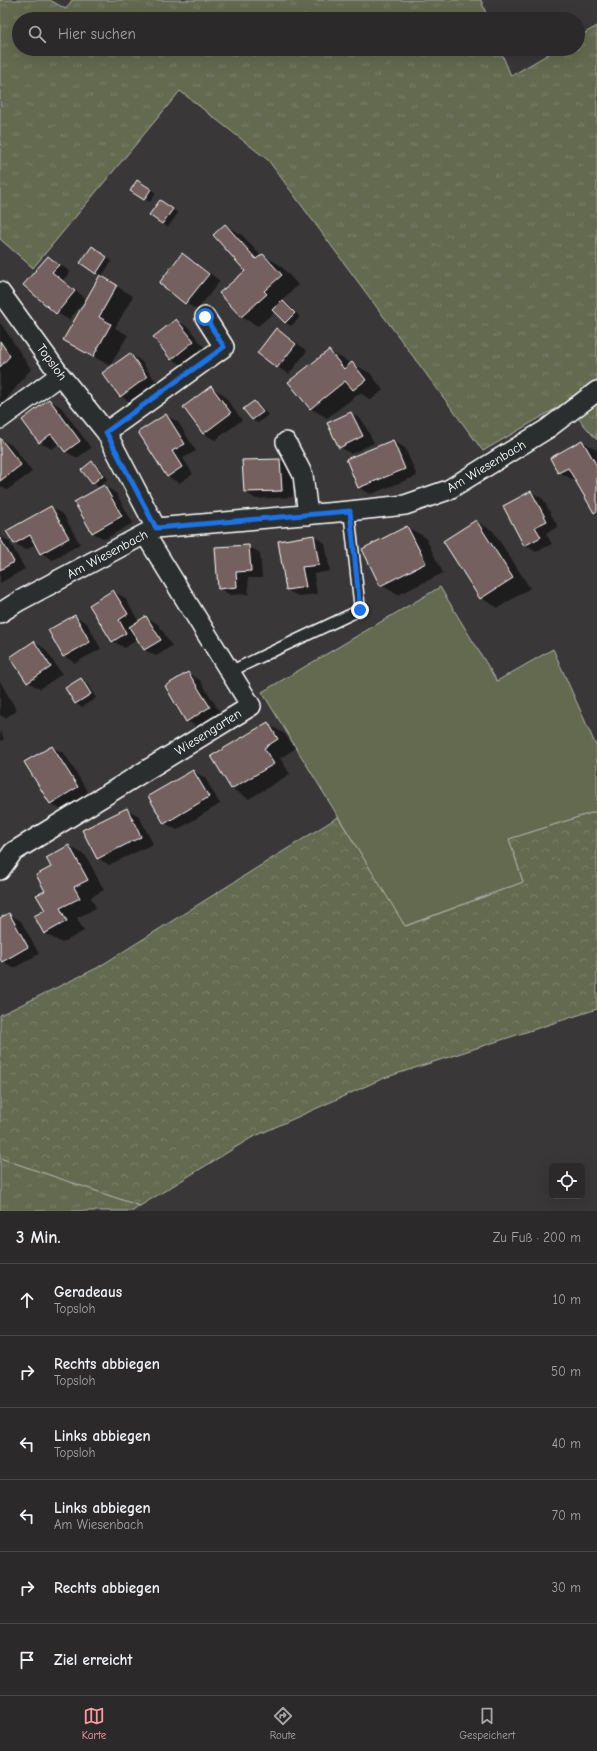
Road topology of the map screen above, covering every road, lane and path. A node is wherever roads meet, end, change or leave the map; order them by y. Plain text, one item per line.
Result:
1 (0, 292) edge
2 (205, 317) dead end
3 (60, 375) junction
4 (597, 391) edge
5 (0, 419) edge
6 (106, 432) junction
7 (286, 442) dead end
8 (350, 511) junction
9 (308, 515) junction
10 (151, 531) junction
11 (0, 613) edge
12 (230, 672) junction
13 (0, 870) edge

1 - 3 street, Topsloh
2 - 6 street
3 - 5 street
3 - 6 street, Topsloh
4 - 8 street, Am Wiesenbach
6 - 10 street, Topsloh
7 - 9 street
8 - 9 street, Am Wiesenbach
8 - 12 lane
9 - 10 street, Am Wiesenbach
10 - 11 street, Am Wiesenbach
10 - 12 street, Wiesengarten
12 - 13 street, Wiesengarten

